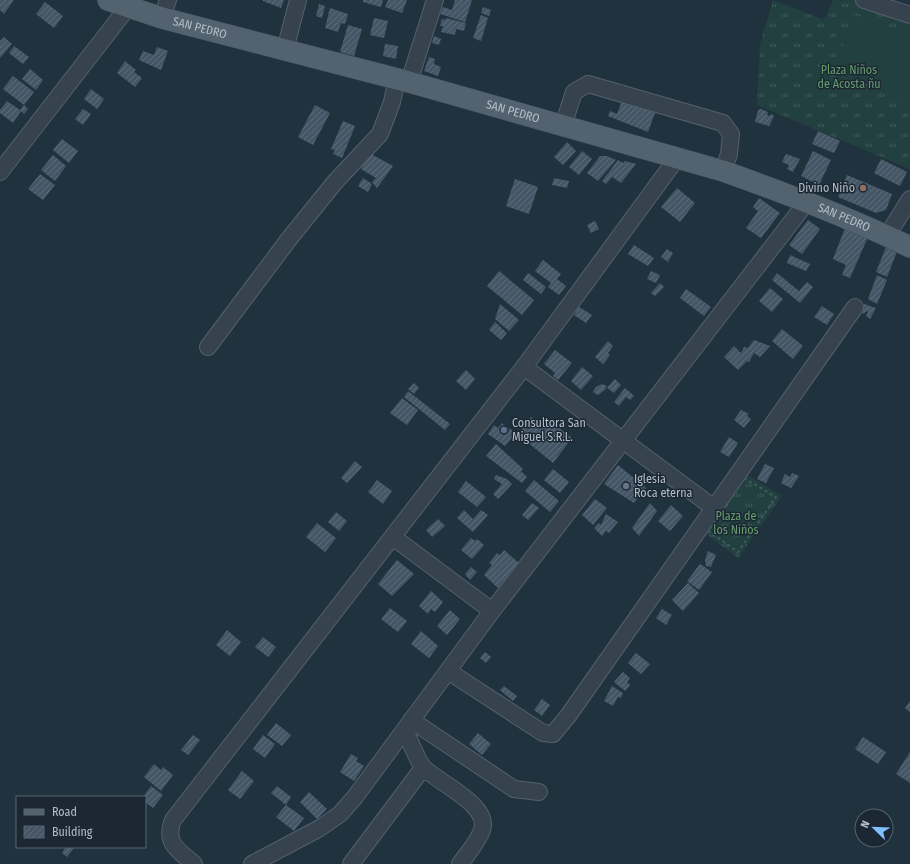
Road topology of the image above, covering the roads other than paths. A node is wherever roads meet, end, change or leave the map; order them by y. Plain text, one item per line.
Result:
1 (108, 0) edge
2 (298, 0) edge
3 (434, 0) edge
4 (864, 0) edge
5 (128, 7) junction
6 (165, 9) edge
7 (910, 15) edge
8 (285, 50) junction
9 (403, 80) junction
10 (563, 126) junction
11 (677, 158) junction
12 (723, 171) junction
13 (0, 172) edge
14 (910, 199) edge
15 (806, 203) junction
16 (887, 236) junction
17 (910, 247) edge
18 (855, 307) dead end
19 (208, 347) dead end
20 (524, 367) junction
21 (622, 440) junction
22 (714, 508) junction
23 (392, 538) junction
24 (492, 611) junction
25 (448, 671) junction
26 (408, 725) junction
27 (423, 768) junction
28 (538, 792) dead end
29 (194, 864) edge
30 (252, 864) edge
31 (351, 864) edge
32 (460, 864) edge

1 - 5 main road, SAN PEDRO
2 - 8 street
3 - 9 street
4 - 7 street
5 - 6 main road, SAN PEDRO
5 - 13 street
6 - 8 main road, SAN PEDRO
8 - 9 main road, SAN PEDRO
9 - 10 main road, SAN PEDRO
9 - 19 street
10 - 11 main road, SAN PEDRO
10 - 12 street
11 - 12 main road, SAN PEDRO
11 - 20 street
12 - 15 main road, SAN PEDRO
14 - 16 street
15 - 16 main road, SAN PEDRO
15 - 21 street
16 - 17 main road, SAN PEDRO
18 - 22 street
20 - 21 street
20 - 23 street
21 - 22 street
21 - 24 street
22 - 25 street
23 - 24 street
23 - 29 street
24 - 25 street
25 - 26 street
26 - 27 street
26 - 28 street
26 - 30 street
27 - 31 street
27 - 32 street

